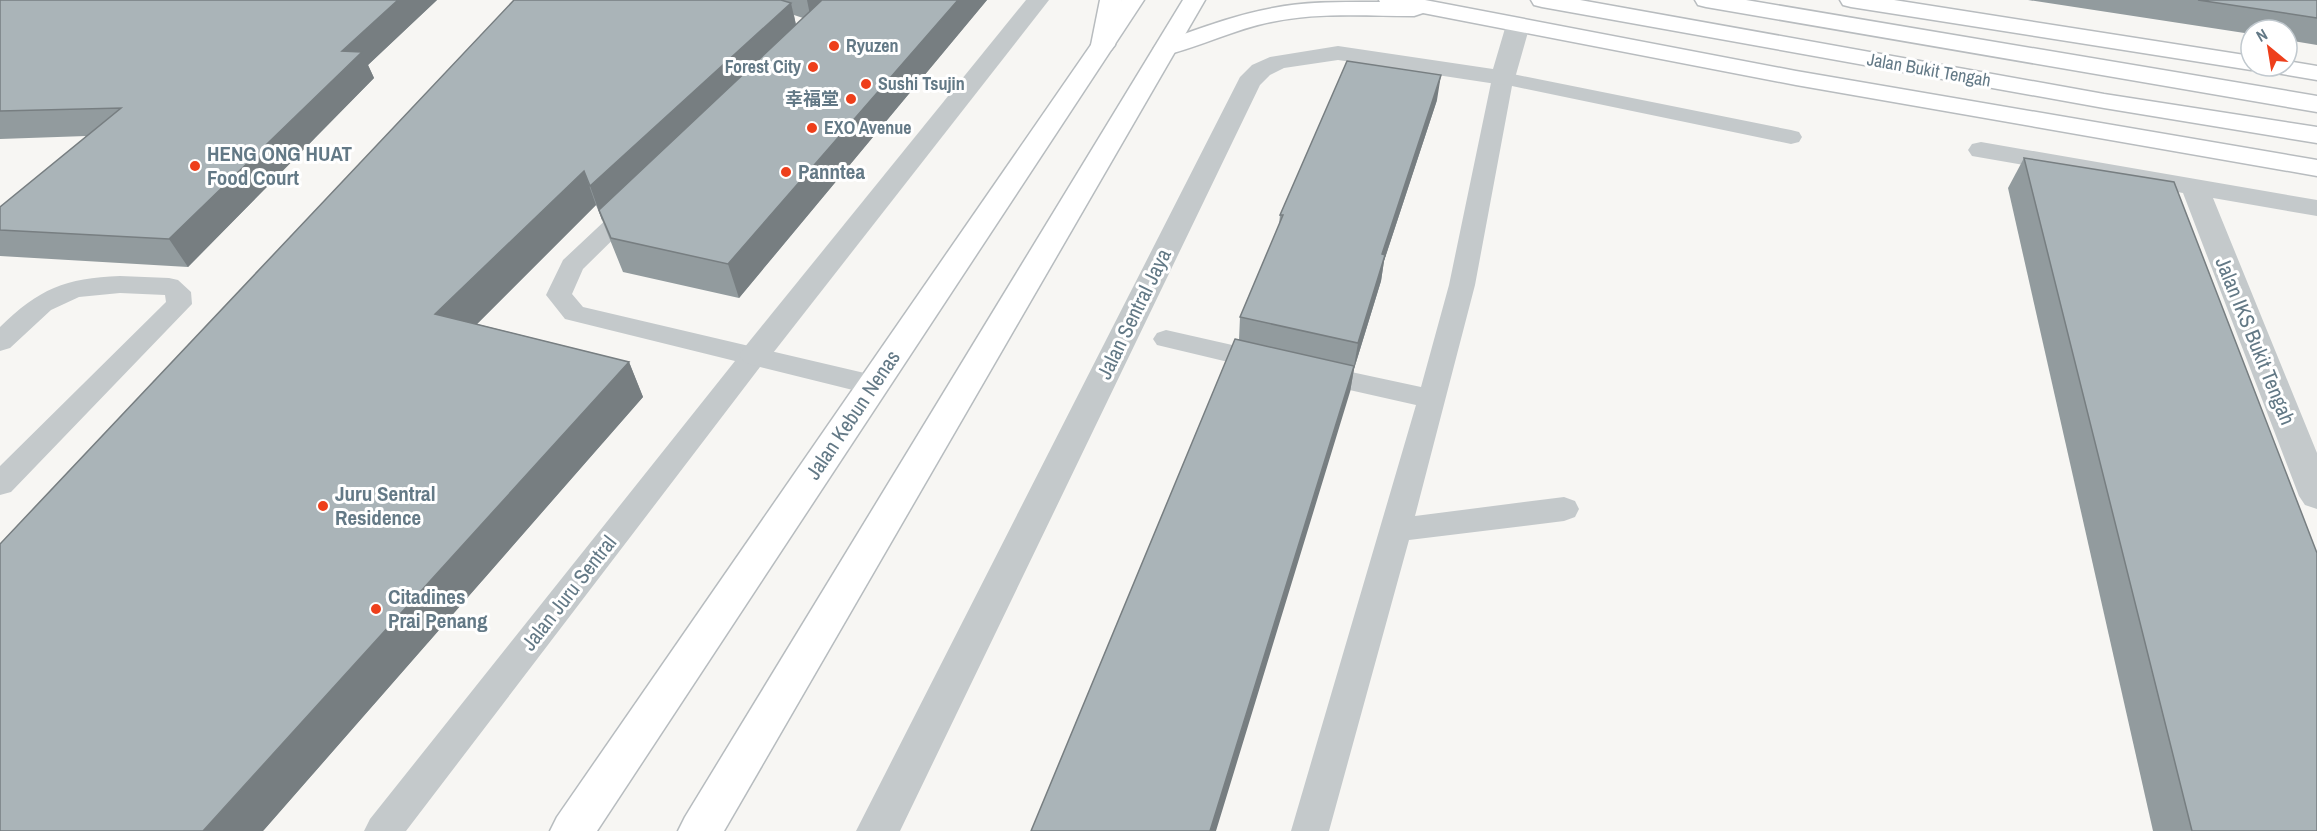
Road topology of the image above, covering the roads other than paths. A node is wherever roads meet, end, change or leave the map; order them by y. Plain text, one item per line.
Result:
1 (1038, 0) edge
2 (1111, 0) edge
3 (1134, 0) edge
4 (1194, 0) edge
5 (1390, 0) edge
6 (1542, 0) edge
7 (1706, 0) edge
8 (1851, 0) edge
9 (1445, 5) edge
10 (1518, 25) junction
11 (1103, 45) junction
12 (1166, 48) junction
13 (2239, 61) edge
14 (2299, 70) edge
15 (2317, 73) edge
16 (1503, 78) junction
17 (2317, 104) edge
18 (2317, 135) edge
19 (1791, 137) dead end
20 (1981, 150) dead end
21 (2317, 168) edge
22 (2194, 186) junction
23 (648, 193) edge
24 (2317, 208) edge
25 (1166, 339) dead end
26 (0, 342) edge
27 (755, 355) junction
28 (873, 385) junction
29 (1432, 399) junction
30 (0, 484) edge
31 (2317, 496) edge
32 (1564, 509) dead end
33 (1396, 530) junction
34 (383, 831) edge
35 (572, 831) edge
36 (700, 831) edge
37 (878, 831) edge
38 (1310, 831) edge

1 - 27 street, Jalan Juru Sentral
2 - 11 main road
3 - 11 main road, Jalan Kebun Nenas
4 - 12 main road
5 - 9 main road
6 - 18 main road, Jalan Bukit Tengah
7 - 17 main road, Jalan Bukit Tengah
8 - 13 main road
9 - 10 main road
9 - 12 main road
10 - 16 street
10 - 21 main road
11 - 28 main road, Jalan Kebun Nenas
12 - 36 main road
14 - 15 main road
16 - 19 lane
16 - 29 lane
16 - 37 street, Jalan Sentral Jaya
20 - 22 street
22 - 24 street
22 - 31 street, Jalan IKS Bukit Tengah
23 - 27 lane
25 - 29 lane
26 - 30 lane
27 - 28 lane
27 - 34 lane, Jalan Juru Sentral
28 - 35 main road, Jalan Kebun Nenas
29 - 33 lane
32 - 33 lane
33 - 38 lane

